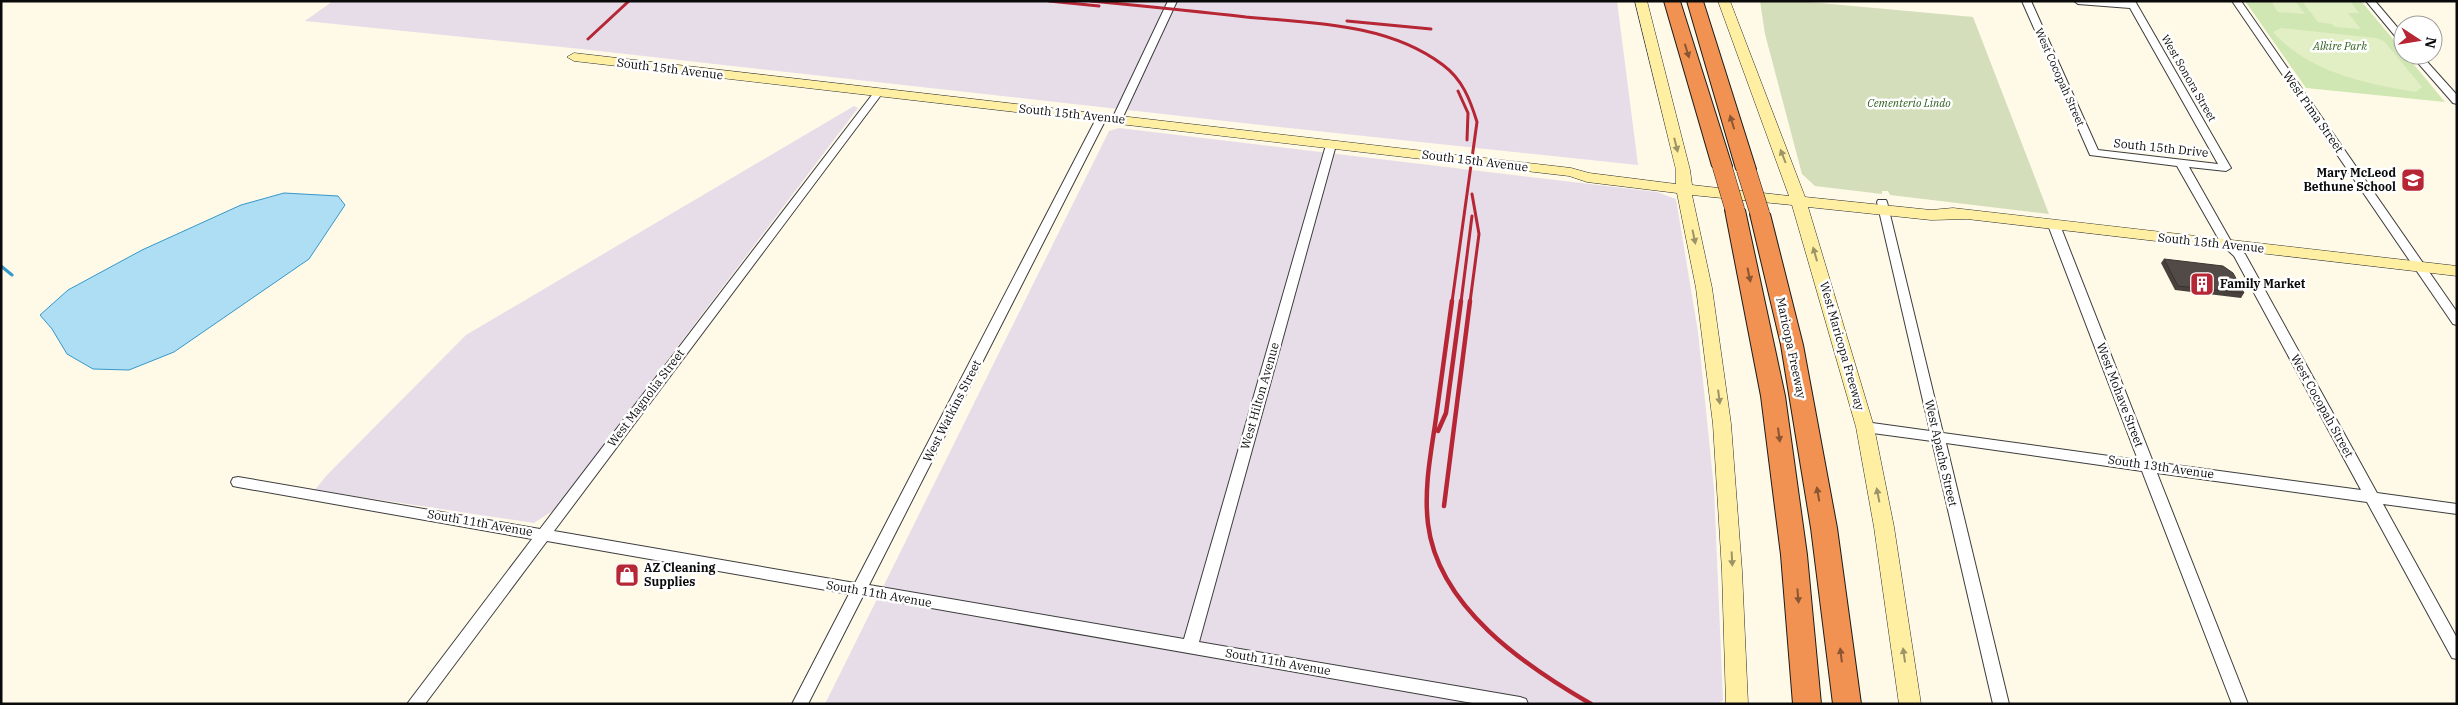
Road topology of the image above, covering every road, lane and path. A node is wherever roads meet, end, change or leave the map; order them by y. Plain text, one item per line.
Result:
1 (1173, 1) edge
2 (1641, 1) edge
3 (1672, 1) edge
4 (1695, 1) edge
5 (1724, 1) edge
6 (2026, 1) edge
7 (2078, 1) edge
8 (2236, 1) edge
9 (2370, 1) edge
10 (2131, 4) edge
11 (2393, 28) edge
12 (574, 58) dead end
13 (2425, 65) edge
14 (878, 93) junction
15 (2456, 101) edge
16 (1110, 118) junction
17 (1331, 145) junction
18 (2094, 153) joint
19 (2181, 163) junction
20 (2226, 168) joint
21 (1684, 183) junction
22 (1798, 196) junction
23 (1883, 206) junction
24 (2054, 225) junction
25 (2228, 245) junction
26 (2420, 267) junction
27 (2457, 271) edge
28 (2457, 321) edge
29 (1865, 428) junction
30 (1937, 437) junction
31 (2147, 466) junction
32 (238, 482) dead end
33 (2371, 496) junction
34 (2457, 509) edge
35 (543, 534) junction
36 (859, 590) junction
37 (1190, 647) junction
38 (2457, 653) edge
39 (415, 704) edge
40 (800, 704) edge
41 (1520, 704) edge
42 (1737, 704) edge
43 (1807, 704) edge
44 (1847, 704) edge
45 (1910, 704) edge
46 (2001, 704) edge
47 (2240, 704) edge

1 - 16 street, West Watkins Street
2 -> 21 main road
3 -> 43 highway, bridge
44 -> 4 highway, Maricopa Freeway, bridge
22 -> 5 main road, West Maricopa Freeway
6 - 18 street, West Cocopah Street
7 - 10 street
8 - 26 street, West Pima Street
9 - 11 street
10 - 20 street, West Sonora Street
12 - 14 main road, South 15th Avenue
13 - 15 street
14 - 16 main road, South 15th Avenue
14 - 35 street, West Magnolia Street
16 - 17 main road, South 15th Avenue
16 - 36 street, West Watkins Street
17 - 21 main road, South 15th Avenue
17 - 37 street, West Hilton Avenue
18 - 19 street, South 15th Drive
19 - 20 street, South 15th Drive
19 - 25 street, West Cocopah Street
21 - 22 main road, South 15th Avenue
21 -> 42 main road
22 - 23 main road, South 15th Avenue
29 -> 22 main road, West Maricopa Freeway
23 - 24 main road, South 15th Avenue
23 - 30 street, West Apache Street
24 - 25 main road, South 15th Avenue
24 - 31 street, West Mohave Street
25 - 26 main road, South 15th Avenue
25 - 33 street, West Cocopah Street
26 - 27 main road, South 15th Avenue
26 - 28 street, West Pima Street
29 - 30 street, South 13th Avenue
45 -> 29 main road, West Maricopa Freeway
30 - 31 street, South 13th Avenue
30 - 46 street, West Apache Street
31 - 33 street, South 13th Avenue
31 - 47 street, West Mohave Street
32 - 35 street, South 11th Avenue
33 - 34 street, South 13th Avenue
33 - 38 street, West Cocopah Street
35 - 36 street, South 11th Avenue
35 - 39 street, West Magnolia Street
36 - 37 street, South 11th Avenue
36 - 40 street, West Watkins Street
37 - 41 street, South 11th Avenue

